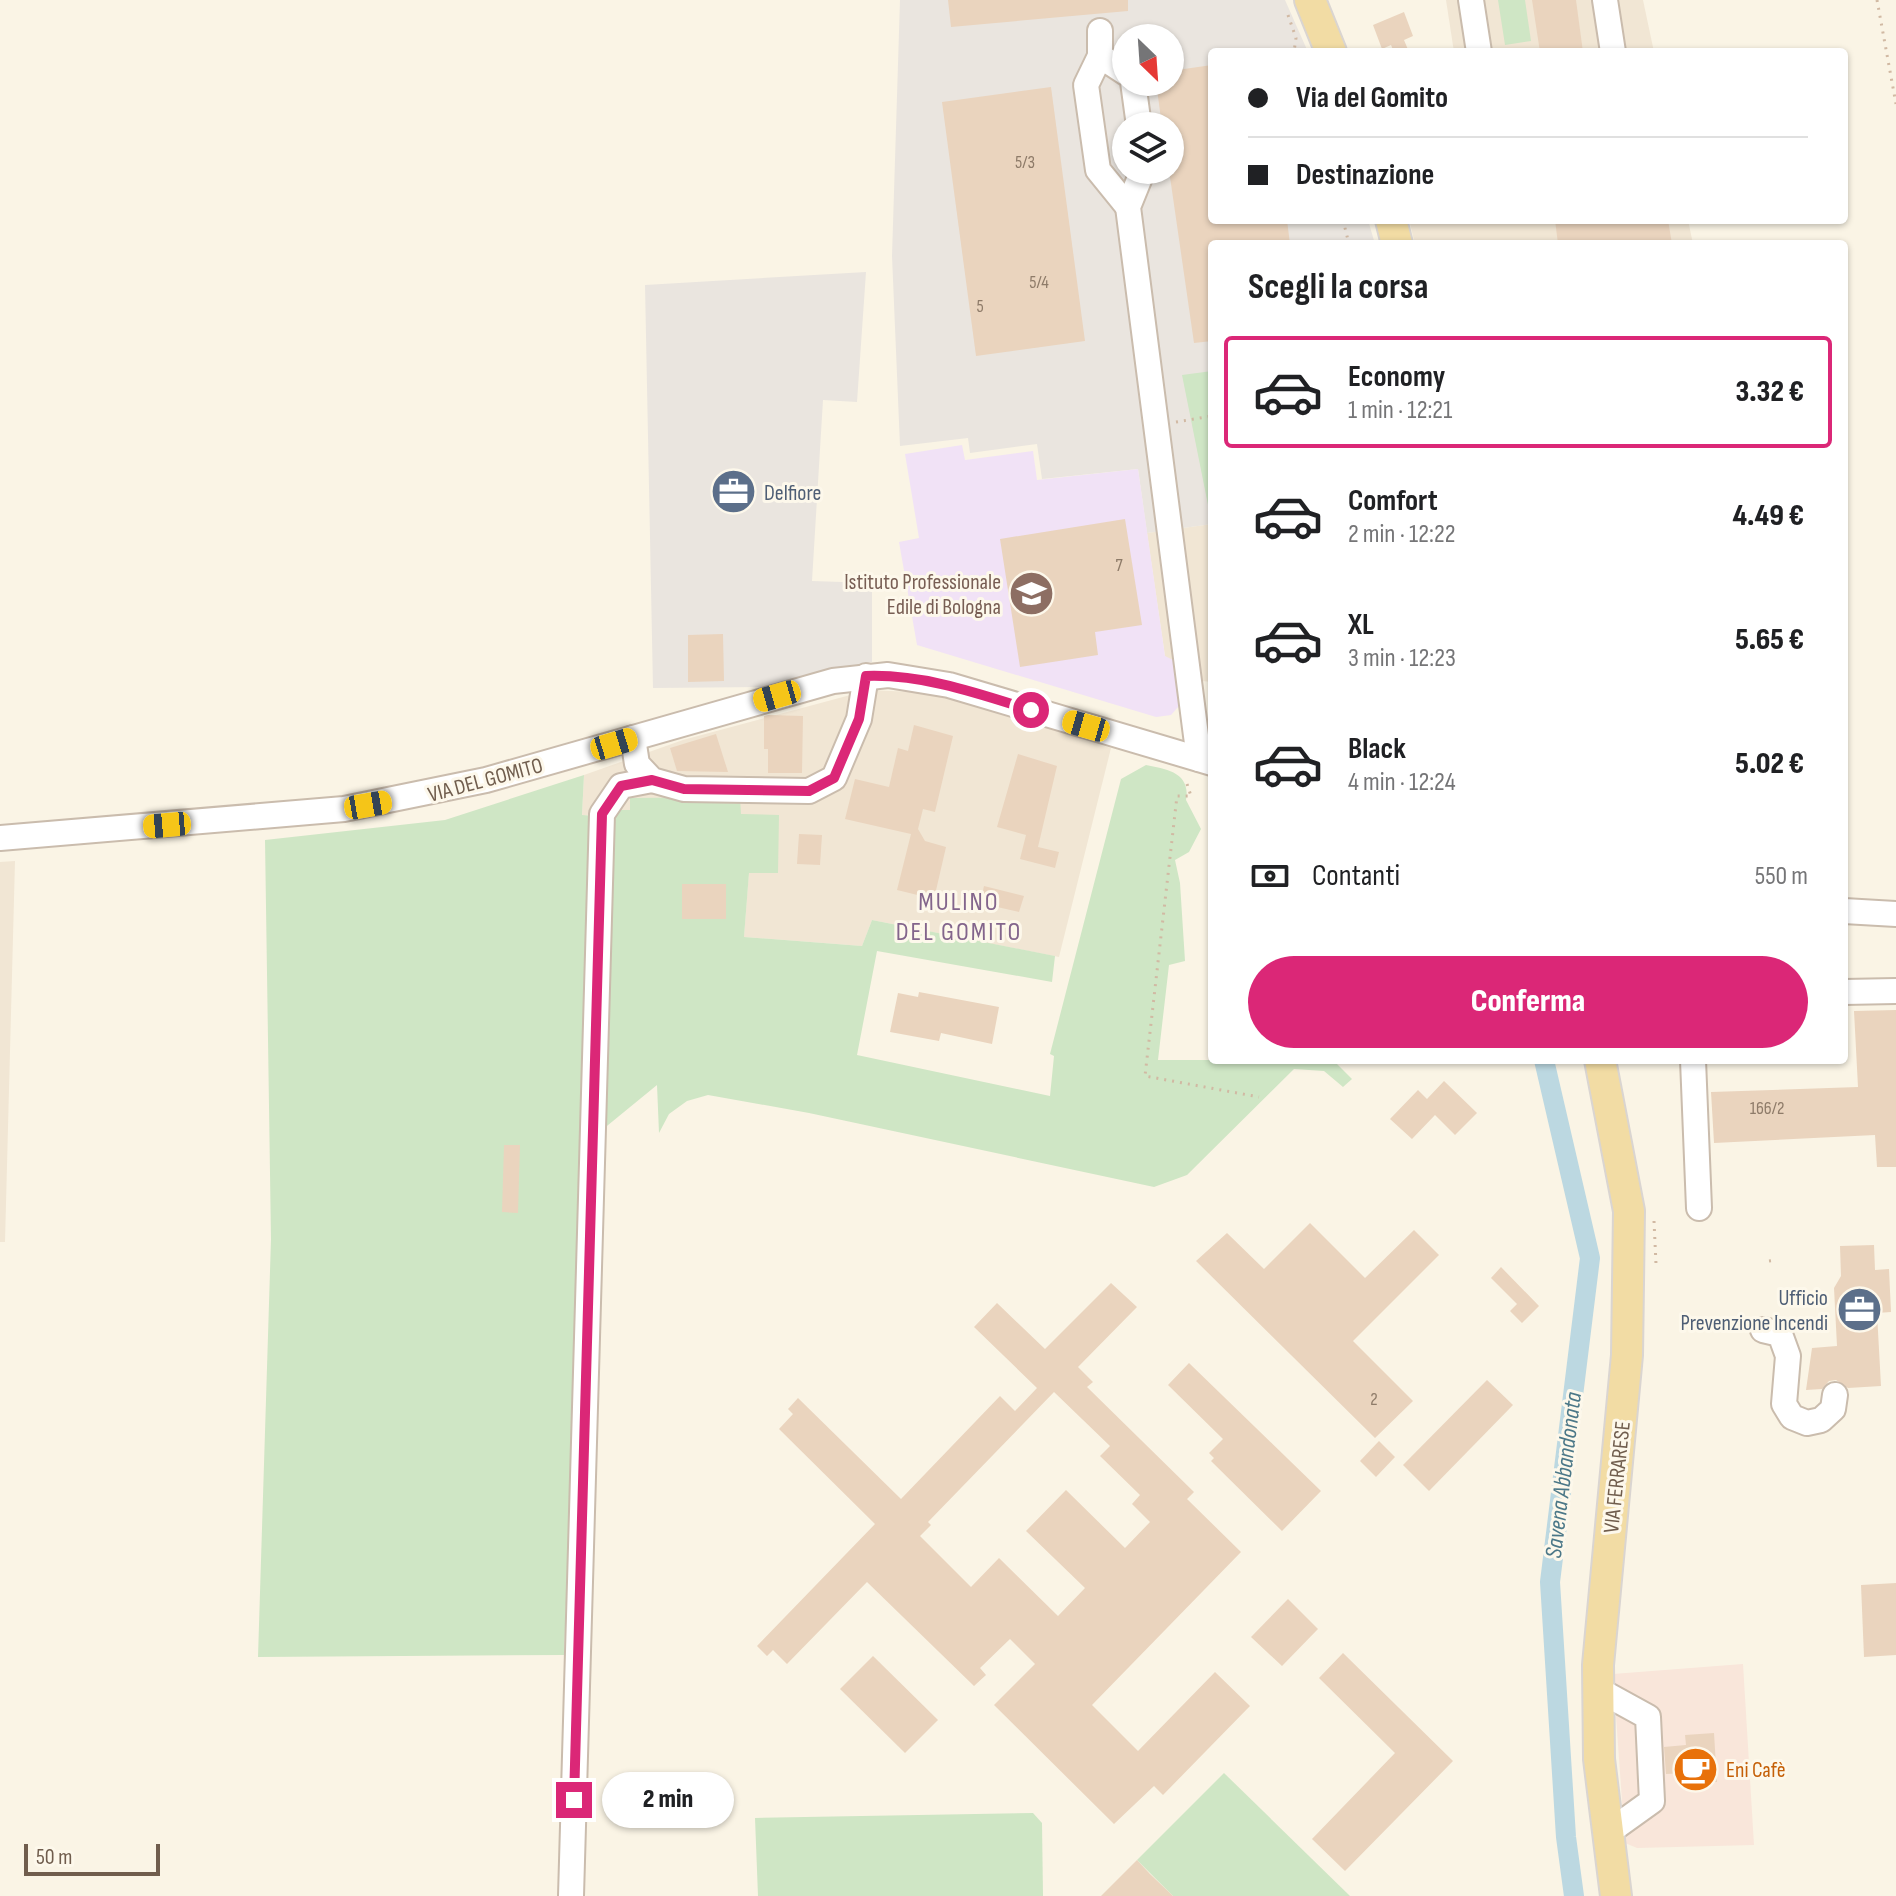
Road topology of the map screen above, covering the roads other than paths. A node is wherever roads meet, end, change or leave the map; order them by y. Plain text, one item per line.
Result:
1 (1471, 0) edge
2 (1605, 0) edge
3 (1299, 6) edge
4 (1100, 31) dead end
5 (1328, 48) edge
6 (1478, 48) edge
7 (1612, 48) edge
8 (1100, 56) junction
9 (1112, 64) edge
10 (1137, 184) edge
11 (1128, 207) junction
12 (866, 676) junction
13 (633, 738) junction
14 (1206, 761) edge
15 (652, 780) junction
16 (0, 838) edge
17 (1848, 911) edge
18 (1896, 914) edge
19 (1896, 991) edge
20 (1848, 992) edge
21 (1601, 1064) edge
22 (1693, 1064) edge
23 (1699, 1208) dead end
24 (1763, 1330) dead end
25 (1835, 1395) dead end
26 (1597, 1689) junction
27 (1606, 1834) junction
28 (571, 1896) edge
29 (1616, 1896) edge

1 - 6 street
2 - 7 street
3 - 5 main road
4 - 8 street
8 - 9 street
8 - 11 street
10 - 11 street
11 - 14 street
12 - 13 street, VIA DEL GOMITO
12 - 14 street, VIA DEL GOMITO
12 - 15 street
13 - 15 street
13 - 16 street, VIA DEL GOMITO
15 - 28 street
17 - 18 street
19 - 20 street
21 - 26 main road, VIA FERRARESE
22 - 23 street
24 - 25 street
26 - 27 main road, VIA FERRARESE
26 - 27 street
27 - 29 main road, VIA FERRARESE

